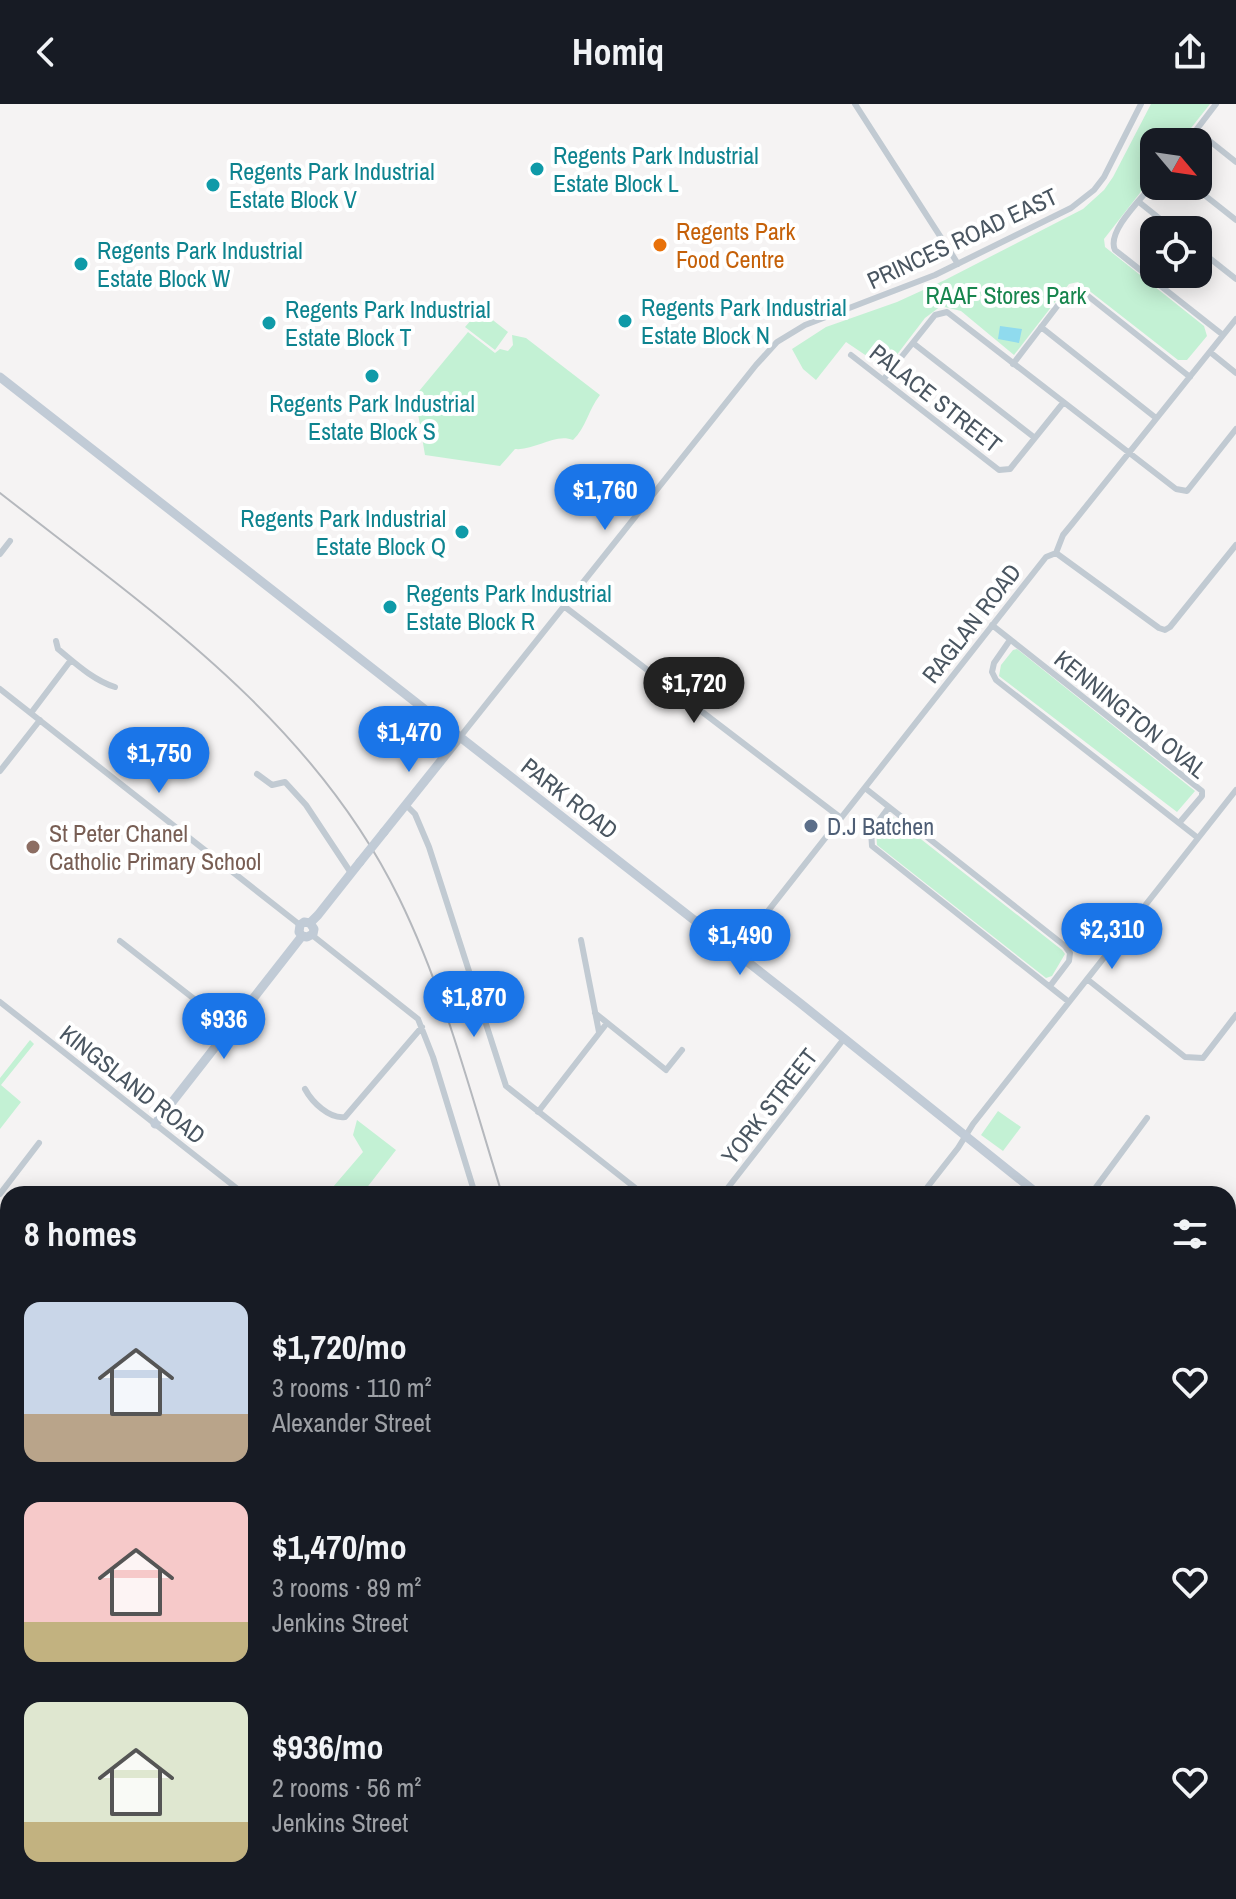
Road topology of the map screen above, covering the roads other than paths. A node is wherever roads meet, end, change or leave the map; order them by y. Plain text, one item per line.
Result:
1 (855, 104) edge
2 (1141, 104) edge
3 (1216, 104) edge
4 (1198, 128) edge
5 (1212, 143) edge
6 (1236, 162) edge
7 (1211, 200) edge
8 (1139, 202) joint
9 (1156, 216) edge
10 (1236, 220) edge
11 (1212, 260) edge
12 (958, 264) junction
13 (1236, 279) edge
14 (1236, 319) edge
15 (1041, 327) junction
16 (1223, 335) junction
17 (913, 343) junction
18 (1210, 352) junction
19 (851, 355) dead end
20 (1013, 364) junction
21 (1236, 373) edge
22 (0, 377) edge
23 (1190, 377) junction
24 (883, 380) junction
25 (1063, 403) junction
26 (1156, 418) junction
27 (1236, 429) edge
28 (1035, 438) junction
29 (1128, 454) junction
30 (10, 541) dead end
31 (1236, 545) edge
32 (1056, 553) junction
33 (0, 554) edge
34 (565, 607) junction
35 (992, 625) junction
36 (1010, 640) junction
37 (56, 641) dead end
38 (71, 660) junction
39 (115, 687) dead end
40 (0, 689) edge
41 (31, 713) junction
42 (40, 720) junction
43 (460, 737) junction
44 (0, 771) edge
45 (257, 774) dead end
46 (865, 788) junction
47 (1236, 790) edge
48 (406, 805) junction
49 (889, 807) junction
50 (841, 818) junction
51 (1180, 822) junction
52 (1198, 838) junction
53 (351, 873) junction
54 (306, 930) junction
55 (581, 940) dead end
56 (120, 941) dead end
57 (735, 953) junction
58 (1087, 979) junction
59 (1050, 986) junction
60 (0, 1002) edge
61 (1069, 1002) junction
62 (595, 1013) junction
63 (1236, 1015) edge
64 (607, 1023) junction
65 (230, 1027) junction
66 (422, 1027) junction
67 (599, 1032) junction
68 (843, 1040) junction
69 (682, 1050) dead end
70 (305, 1089) dead end
71 (538, 1112) junction
72 (1147, 1118) dead end
73 (155, 1124) junction
74 (965, 1137) junction
75 (39, 1143) dead end
76 (7, 1186) edge
77 (234, 1186) edge
78 (472, 1186) edge
79 (633, 1186) edge
80 (729, 1186) edge
81 (928, 1186) edge
82 (1028, 1186) edge
83 (1097, 1186) edge

1 - 12 street
2 - 12 street, PRINCES ROAD EAST
3 - 4 street
5 - 6 street
7 - 10 street
8 - 9 street
8 - 16 street
11 - 13 street
12 - 34 street, PRINCES ROAD EAST
14 - 16 street, RAGLAN ROAD
15 - 20 street
15 - 23 street
15 - 26 street
16 - 18 street, RAGLAN ROAD
17 - 20 street
17 - 24 street
17 - 28 street
18 - 21 street
18 - 23 street, RAGLAN ROAD
19 - 24 street, PALACE STREET
20 - 25 street
22 - 43 main road, PARK ROAD
23 - 26 street, RAGLAN ROAD
24 - 28 street, PALACE STREET
25 - 28 street, PALACE STREET
25 - 29 street
26 - 29 street, RAGLAN ROAD
27 - 29 street
29 - 32 street, RAGLAN ROAD
30 - 33 street
31 - 32 street
32 - 35 street, RAGLAN ROAD
34 - 43 street, PRINCES ROAD EAST
34 - 50 street
35 - 36 street, KENNINGTON OVAL
35 - 46 street, RAGLAN ROAD
36 - 51 street
36 - 51 street, KENNINGTON OVAL
37 - 38 street
38 - 39 street
38 - 41 street
40 - 41 street
41 - 42 street
42 - 44 street
42 - 54 street
43 - 48 main road
43 - 57 main road, PARK ROAD
45 - 53 street
46 - 49 street
46 - 50 street, RAGLAN ROAD
47 - 52 street
48 - 53 main road, bridge
48 - 71 street
49 - 59 street
49 - 59 street
50 - 57 street, RAGLAN ROAD
51 - 52 street
52 - 58 street
53 - 54 main road
54 - 65 main road
54 - 66 street
55 - 62 street
56 - 65 street
57 - 68 main road, PARK ROAD
58 - 61 street
58 - 63 street
59 - 61 street
60 - 73 street, KINGSLAND ROAD
61 - 74 street
62 - 64 street
62 - 67 street
64 - 67 street
64 - 69 street
65 - 73 main road
66 - 70 street
66 - 78 street
67 - 71 street
68 - 74 main road, PARK ROAD
68 - 80 street, YORK STREET
71 - 79 street
72 - 83 street
73 - 77 street, KINGSLAND ROAD
74 - 81 street
74 - 82 main road, PARK ROAD
75 - 76 street

